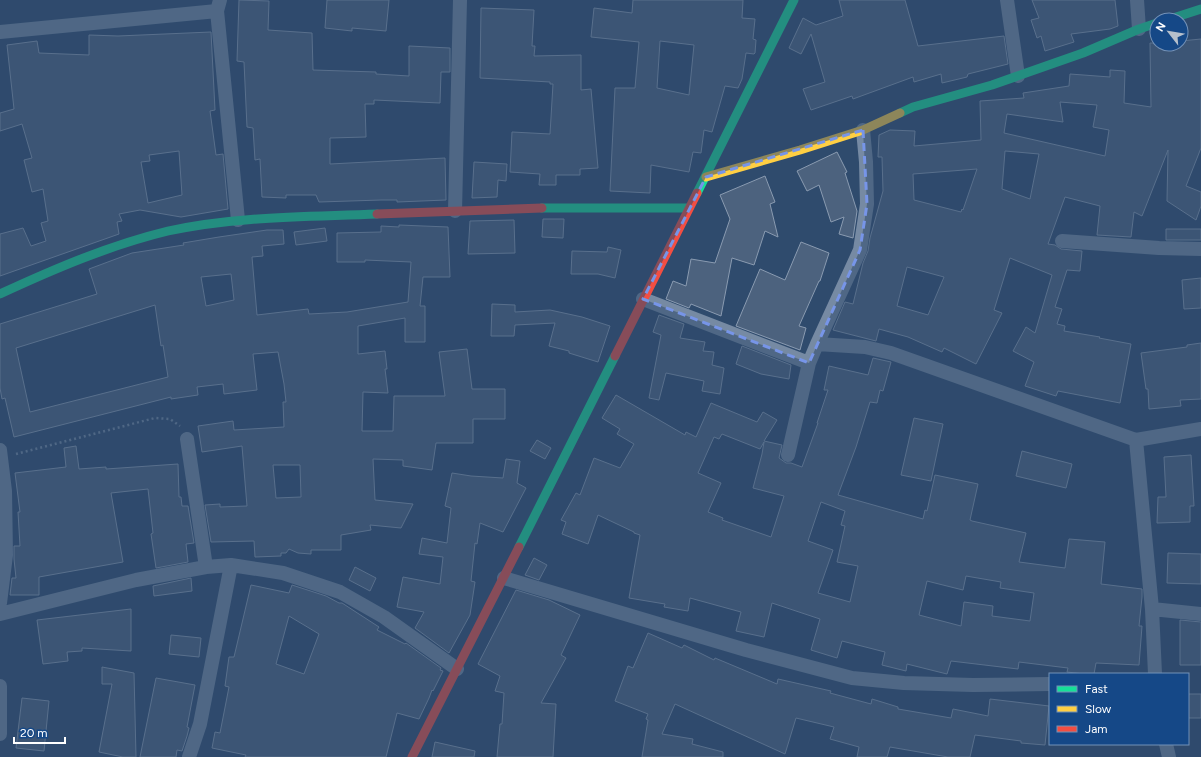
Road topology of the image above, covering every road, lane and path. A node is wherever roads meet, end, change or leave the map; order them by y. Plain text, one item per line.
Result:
1 (460, 0) edge
2 (794, 0) edge
3 (1007, 0) edge
4 (1137, 0) edge
5 (219, 5) edge
6 (1201, 10) edge
7 (1189, 14) edge
8 (1149, 26) edge
9 (1140, 29) junction
10 (0, 32) edge
11 (1018, 76) junction
12 (863, 130) junction
13 (706, 177) junction
14 (689, 208) junction
15 (455, 211) junction
16 (238, 220) junction
17 (1062, 241) dead end
18 (1201, 249) edge
19 (0, 294) edge
20 (644, 299) junction
21 (816, 344) junction
22 (809, 363) junction
23 (1201, 429) edge
24 (188, 439) joint
25 (1136, 440) junction
26 (1, 455) edge
27 (788, 455) dead end
28 (231, 565) junction
29 (206, 567) junction
30 (504, 578) junction
31 (0, 603) edge
32 (1152, 609) junction
33 (0, 614) edge
34 (1201, 614) edge
35 (457, 669) junction
36 (1155, 673) edge
37 (1049, 684) edge
38 (0, 686) edge
39 (0, 734) edge
40 (1166, 745) edge
41 (189, 757) edge
42 (412, 757) edge
43 (1168, 757) edge

1 - 15 street
2 - 13 street
3 - 11 street
4 - 9 street
5 - 10 street
5 - 16 street
6 - 7 street
8 - 9 street
9 - 11 street
11 - 12 street
12 - 13 street
12 - 21 street
13 - 14 street
14 - 15 street
14 - 20 street
15 - 16 street
16 - 19 street
17 - 18 street
20 - 22 street
20 - 30 street
21 - 22 street
21 - 25 street
22 - 27 street
23 - 25 street
24 - 26 path
24 - 29 street
25 - 32 street
26 - 31 street
28 - 29 street
28 - 35 street
28 - 41 street
29 - 33 street
30 - 35 street
30 - 37 street
32 - 34 street
32 - 36 street
35 - 42 street
38 - 39 street
40 - 43 street

